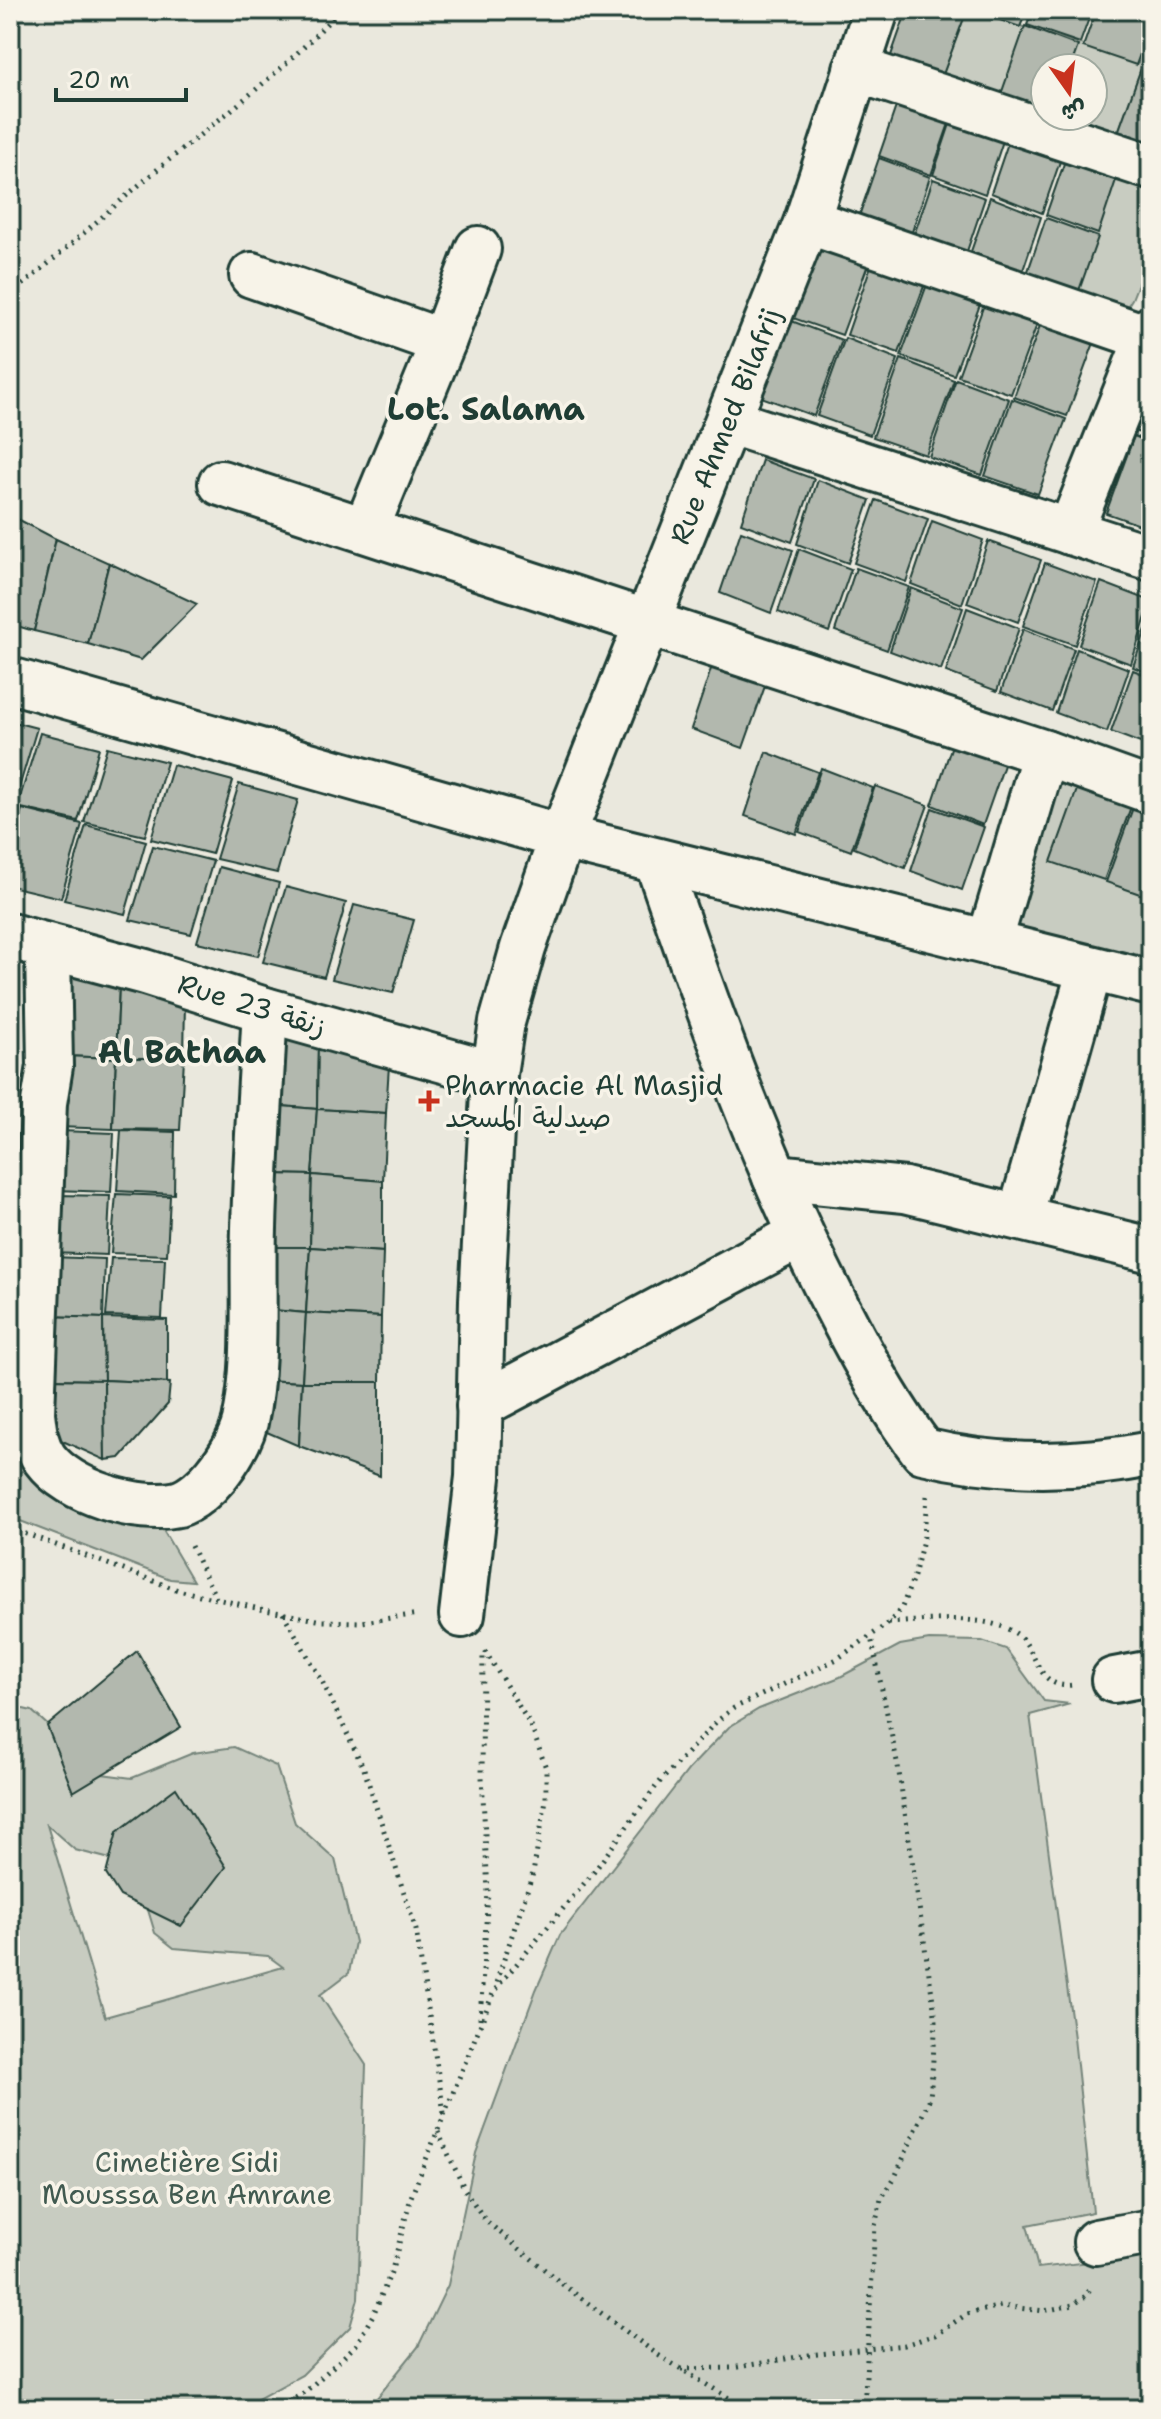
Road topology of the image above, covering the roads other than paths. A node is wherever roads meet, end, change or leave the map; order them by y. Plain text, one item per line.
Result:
1 (876, 10) edge
2 (856, 69) junction
3 (1151, 167) edge
4 (807, 221) junction
5 (478, 249) dead end
6 (252, 275) dead end
7 (1150, 335) edge
8 (443, 342) junction
9 (728, 421) junction
10 (221, 483) dead end
11 (366, 529) junction
12 (1070, 532) junction
13 (1151, 558) edge
14 (645, 623) junction
15 (10, 680) edge
16 (1045, 753) junction
17 (1151, 791) edge
18 (562, 837) junction
19 (657, 861) junction
20 (29, 942) edge
21 (989, 943) junction
22 (1090, 969) junction
23 (1151, 983) edge
24 (265, 1010) junction
25 (494, 1074) junction
26 (27, 1094) edge
27 (775, 1177) junction
28 (1020, 1217) junction
29 (800, 1235) junction
30 (1151, 1250) edge
31 (479, 1406) junction
32 (1151, 1454) edge
33 (473, 1631) road end
34 (1151, 2232) edge
35 (1096, 2242) road end

1 - 2 street, Rue Ahmed Bilafrij
2 - 3 street
2 - 4 street, Rue Ahmed Bilafrij
4 - 7 street
4 - 9 street, Rue Ahmed Bilafrij
5 - 8 street
6 - 8 street
7 - 12 street
8 - 11 street
9 - 12 street
9 - 14 street, Rue Ahmed Bilafrij
10 - 11 street
11 - 14 street
12 - 13 street
14 - 16 street
14 - 18 street, Rue Ahmed Bilafrij
15 - 18 street
16 - 17 street
16 - 21 street
18 - 19 street
18 - 25 street, Rue Ahmed Bilafrij
19 - 21 street
19 - 27 street
20 - 24 street, Rue 23 زنقة
20 - 26 street
21 - 22 street
22 - 23 street
22 - 28 street
24 - 25 street, Rue 23 زنقة
24 - 26 street
25 - 31 street, Rue Ahmed Bilafrij
27 - 28 street
27 - 29 street
28 - 30 street
29 - 31 street
29 - 32 street
31 - 33 street, Rue Ahmed Bilafrij
34 - 35 street

